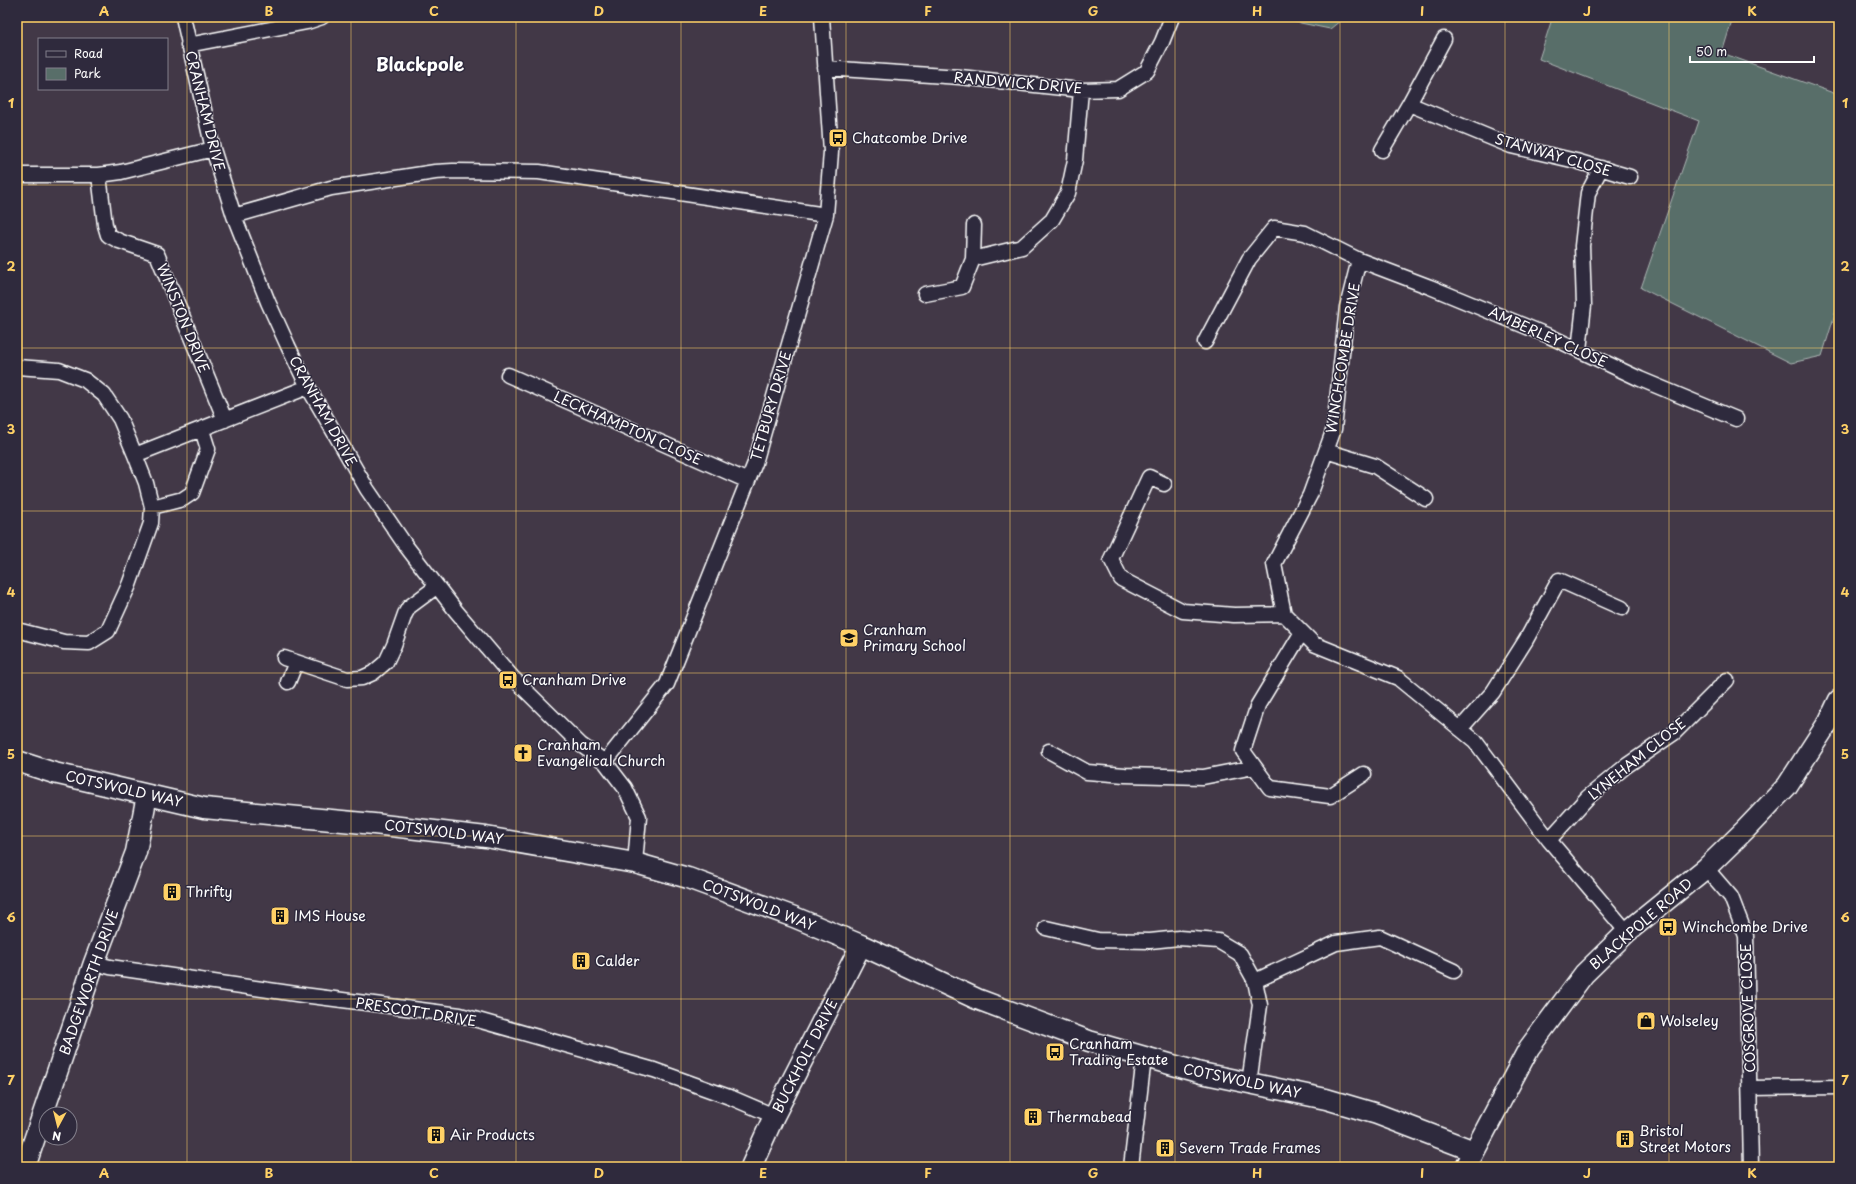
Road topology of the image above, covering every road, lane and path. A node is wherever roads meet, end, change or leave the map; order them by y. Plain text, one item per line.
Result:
1 (183, 17) edge
2 (322, 17) edge
3 (822, 17) edge
4 (1172, 17) edge
5 (1444, 39) dead end
6 (188, 45) junction
7 (825, 68) junction
8 (1081, 90) junction
9 (1409, 104) junction
10 (213, 149) junction
11 (1382, 150) dead end
12 (1601, 168) junction
13 (17, 175) edge
14 (99, 175) junction
15 (1630, 176) dead end
16 (826, 215) junction
17 (234, 216) junction
18 (974, 225) dead end
19 (974, 260) junction
20 (1359, 260) junction
21 (925, 294) dead end
22 (1205, 342) dead end
23 (1579, 350) junction
24 (17, 366) edge
25 (508, 376) dead end
26 (308, 387) junction
27 (1736, 419) dead end
28 (225, 420) junction
29 (202, 430) junction
30 (1326, 451) junction
31 (136, 455) junction
32 (748, 481) junction
33 (1164, 484) dead end
34 (1426, 499) dead end
35 (152, 507) junction
36 (436, 587) junction
37 (1622, 608) dead end
38 (1284, 614) junction
39 (17, 630) edge
40 (1302, 632) junction
41 (1727, 680) dead end
42 (288, 682) dead end
43 (1839, 700) edge
44 (1460, 729) junction
45 (1049, 751) dead end
46 (17, 761) edge
47 (605, 762) junction
48 (1254, 767) junction
49 (1364, 774) dead end
50 (148, 795) junction
51 (1549, 840) junction
52 (635, 863) junction
53 (1706, 868) junction
54 (1046, 928) dead end
55 (1627, 932) junction
56 (861, 945) junction
57 (94, 963) junction
58 (1454, 971) dead end
59 (1255, 981) junction
60 (1144, 1058) junction
61 (1249, 1083) junction
62 (1839, 1087) edge
63 (1750, 1088) junction
64 (774, 1116) junction
65 (1470, 1159) edge
66 (25, 1167) edge
67 (751, 1167) edge
68 (1131, 1167) edge
69 (1751, 1167) edge

1 - 6 street, CRANHAM DRIVE
2 - 6 street
3 - 7 street, TETBURY DRIVE
4 - 8 street, RANDWICK DRIVE
5 - 9 street
6 - 10 street, CRANHAM DRIVE
7 - 8 street, RANDWICK DRIVE
7 - 16 street, TETBURY DRIVE
8 - 19 street
9 - 11 street
9 - 12 street, STANWAY CLOSE
10 - 14 street
10 - 17 street, CRANHAM DRIVE
12 - 15 street, STANWAY CLOSE
12 - 23 street
13 - 14 street
14 - 28 street, WINSTON DRIVE
16 - 17 street
16 - 32 street, TETBURY DRIVE
17 - 26 street, CRANHAM DRIVE
18 - 19 street
19 - 21 street
20 - 22 street, AMBERLEY CLOSE
20 - 23 street, AMBERLEY CLOSE
20 - 30 street, WINCHCOMBE DRIVE
23 - 27 street, AMBERLEY CLOSE
24 - 31 street
25 - 32 street, LECKHAMPTON CLOSE
26 - 28 street
26 - 36 street, CRANHAM DRIVE
28 - 29 street
29 - 31 street
29 - 35 street
30 - 34 street
30 - 38 street, WINCHCOMBE DRIVE
31 - 35 street
32 - 47 street, TETBURY DRIVE
33 - 38 street
35 - 39 street
36 - 42 street
36 - 47 street, CRANHAM DRIVE
37 - 44 street
38 - 40 street
40 - 44 street
40 - 48 street
41 - 51 street, LYNEHAM CLOSE
43 - 53 main road, BLACKPOLE ROAD
44 - 51 street
45 - 48 street
46 - 50 main road, COTSWOLD WAY
47 - 52 street, CRANHAM DRIVE
48 - 49 street
50 - 52 main road, COTSWOLD WAY
50 - 57 main road, BADGEWORTH DRIVE
51 - 55 street
52 - 56 main road, COTSWOLD WAY
53 - 55 main road, BLACKPOLE ROAD
53 - 63 street, COSGROVE CLOSE
54 - 59 street
55 - 65 main road, BLACKPOLE ROAD
56 - 60 main road, COTSWOLD WAY
56 - 64 main road, BUCKHOLT DRIVE
57 - 64 street, PRESCOTT DRIVE
57 - 66 main road, BADGEWORTH DRIVE
58 - 59 street
59 - 61 street
60 - 61 main road, COTSWOLD WAY
60 - 68 street
61 - 65 main road, COTSWOLD WAY
62 - 63 street, COSGROVE CLOSE
63 - 69 street, COSGROVE CLOSE
64 - 67 main road, BUCKHOLT DRIVE

